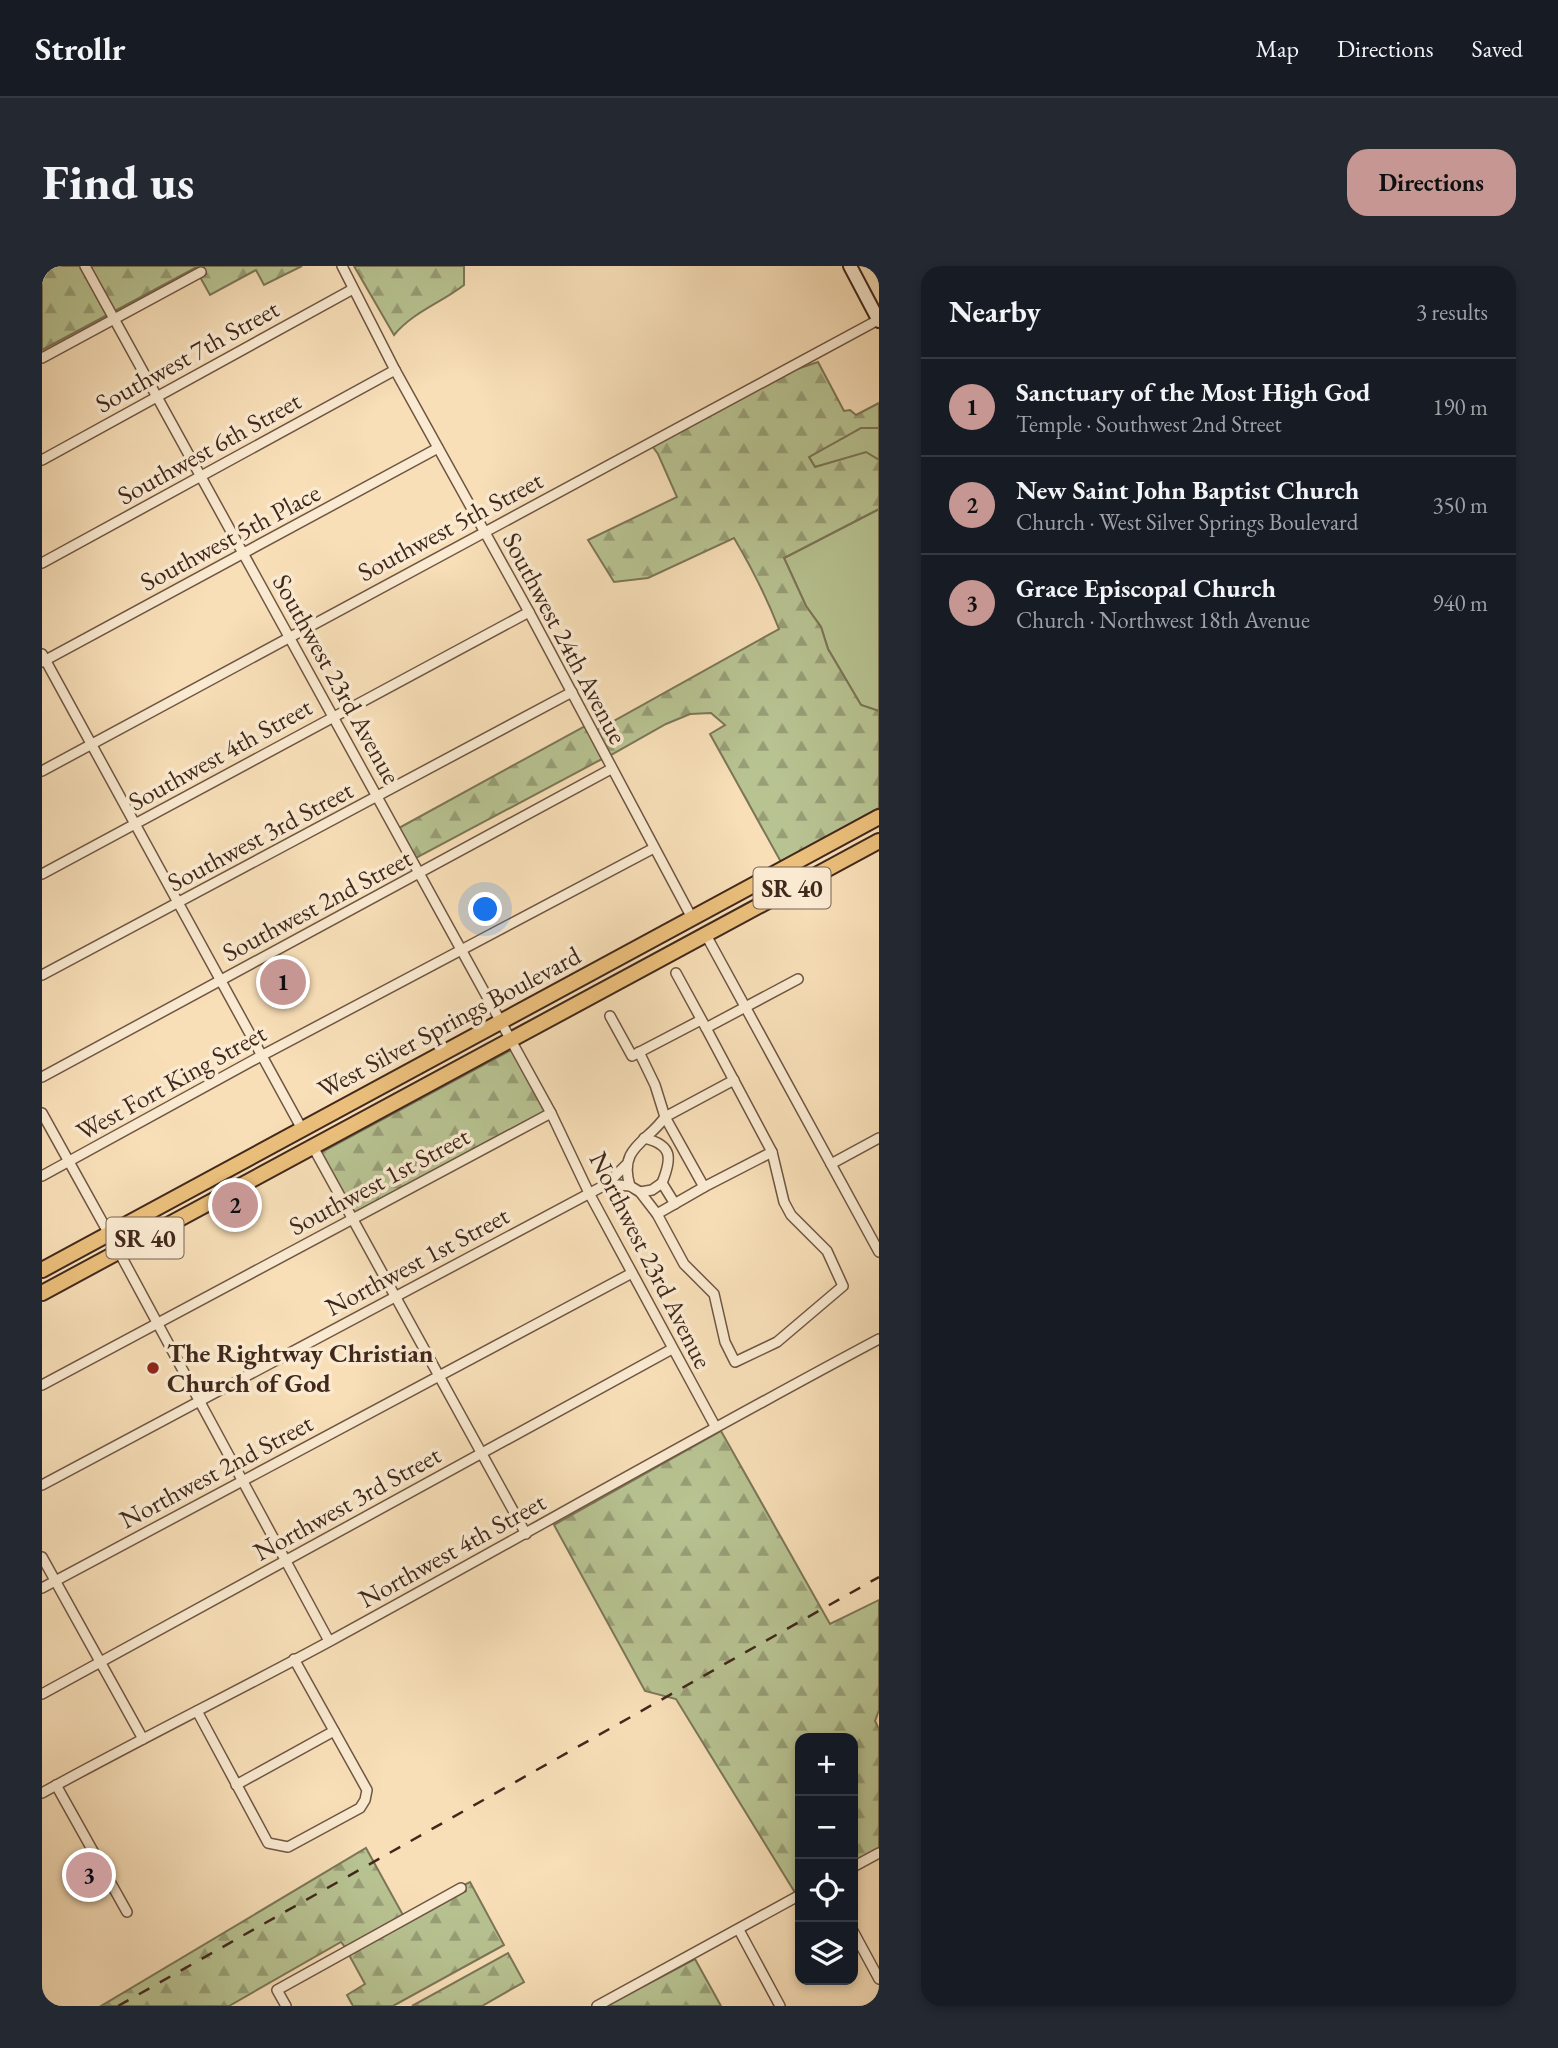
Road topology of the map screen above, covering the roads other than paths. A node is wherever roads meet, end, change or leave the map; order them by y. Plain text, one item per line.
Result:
1 (85, 266) edge
2 (342, 266) edge
3 (850, 266) edge
4 (201, 272) dead end
5 (353, 289) junction
6 (115, 320) junction
7 (879, 321) edge
8 (42, 358) edge
9 (395, 370) junction
10 (158, 396) junction
11 (438, 448) junction
12 (42, 460) edge
13 (201, 476) junction
14 (483, 531) junction
15 (243, 553) junction
16 (42, 563) edge
17 (529, 612) junction
18 (289, 636) junction
19 (43, 659) edge
20 (572, 692) junction
21 (332, 716) junction
22 (92, 744) junction
23 (611, 769) junction
24 (42, 771) edge
25 (377, 797) junction
26 (879, 817) edge
27 (136, 823) junction
28 (879, 841) edge
29 (654, 848) junction
30 (42, 874) edge
31 (420, 874) junction
32 (180, 902) junction
33 (723, 902) junction
34 (692, 918) junction
35 (706, 935) junction
36 (463, 951) junction
37 (670, 954) junction
38 (676, 973) dead end
39 (42, 975) edge
40 (798, 979) dead end
41 (221, 981) junction
42 (746, 1007) junction
43 (610, 1016) dead end
44 (500, 1023) junction
45 (703, 1024) junction
46 (510, 1040) junction
47 (639, 1052) junction
48 (261, 1056) junction
49 (42, 1077) edge
50 (734, 1080) junction
51 (386, 1084) junction
52 (42, 1113) edge
53 (551, 1113) junction
54 (665, 1117) junction
55 (302, 1129) junction
56 (644, 1138) junction
57 (879, 1138) edge
58 (313, 1147) junction
59 (772, 1152) junction
60 (69, 1161) junction
61 (831, 1164) junction
62 (626, 1165) junction
63 (42, 1176) edge
64 (248, 1182) junction
65 (662, 1183) junction
66 (607, 1184) junction
67 (630, 1185) junction
68 (704, 1187) junction
69 (640, 1192) junction
70 (589, 1193) junction
71 (676, 1204) junction
72 (657, 1214) junction
73 (352, 1219) junction
74 (131, 1222) junction
75 (109, 1234) junction
76 (876, 1240) edge
77 (119, 1252) junction
78 (879, 1252) edge
79 (99, 1263) junction
80 (42, 1270) edge
81 (632, 1273) junction
82 (42, 1293) edge
83 (395, 1296) junction
84 (158, 1323) junction
85 (879, 1339) edge
86 (672, 1349) junction
87 (439, 1376) junction
88 (42, 1385) edge
89 (199, 1401) junction
90 (715, 1426) junction
91 (481, 1453) junction
92 (242, 1481) junction
93 (42, 1485) edge
94 (526, 1534) junction
95 (42, 1557) edge
96 (285, 1561) junction
97 (55, 1581) junction
98 (42, 1588) edge
99 (329, 1641) junction
100 (294, 1660) junction
101 (100, 1662) junction
102 (42, 1694) edge
103 (197, 1711) junction
104 (334, 1731) junction
105 (143, 1739) junction
106 (57, 1785) junction
107 (236, 1785) junction
108 (42, 1793) edge
109 (879, 1853) edge
110 (858, 1864) edge
111 (461, 1888) dead end
112 (795, 1898) edge
113 (127, 1912) dead end
114 (739, 1930) junction
115 (858, 1940) edge
116 (879, 1979) edge
117 (286, 2006) edge
118 (597, 2006) edge
119 (780, 2006) edge

1 - 6 street, Southwest 23rd Avenue
2 - 5 street, Southwest 24th Avenue
3 - 7 main road
4 - 6 street
5 - 9 street, Southwest 24th Avenue
5 - 10 street, Southwest 7th Street
6 - 8 street
6 - 10 street, Southwest 23rd Avenue
7 - 14 street, Southwest 5th Street
9 - 11 street, Southwest 24th Avenue
9 - 13 street, Southwest 6th Street
10 - 12 street, Southwest 7th Street
10 - 13 street, Southwest 23rd Avenue
11 - 14 street, Southwest 24th Avenue
11 - 15 street, Southwest 5th Place
13 - 15 street, Southwest 23rd Avenue
13 - 16 street, Southwest 6th Street
14 - 17 street, Southwest 24th Avenue
14 - 18 street, Southwest 5th Street
15 - 18 street, Southwest 23rd Avenue
15 - 19 street, Southwest 5th Place
17 - 20 street, Southwest 24th Avenue
17 - 21 street, Southwest 4th Street
18 - 21 street, Southwest 23rd Avenue
18 - 22 street, Southwest 5th Street
19 - 22 street
20 - 23 street, Southwest 24th Avenue
20 - 25 street, Southwest 3rd Street
21 - 25 street, Southwest 23rd Avenue
21 - 27 street, Southwest 4th Street
22 - 24 street, Southwest 5th Street
22 - 27 street
23 - 29 street, Southwest 24th Avenue
23 - 31 street, Southwest 2nd Street
25 - 31 street, Southwest 23rd Avenue
25 - 32 street, Southwest 3rd Street
26 - 33 main road, West Silver Springs Boulevard / SR 40
27 - 30 street, Southwest 4th Street
27 - 32 street
28 - 35 main road, West Silver Springs Boulevard / SR 40
29 - 34 street, Southwest 24th Avenue
29 - 36 street, West Fort King Street
31 - 36 street, Southwest 23rd Avenue
31 - 41 street, Southwest 2nd Street
32 - 39 street, Southwest 3rd Street
32 - 41 street
33 - 34 main road, West Silver Springs Boulevard / SR 40
33 - 35 main road
34 - 37 main road
34 - 44 main road, West Silver Springs Boulevard / SR 40
35 - 37 main road, West Silver Springs Boulevard / SR 40
35 - 42 street
36 - 44 street, Southwest 23rd Avenue
36 - 48 street, West Fort King Street
37 - 46 main road, West Silver Springs Boulevard / SR 40
38 - 45 street
40 - 42 street
41 - 48 street
41 - 49 street, Southwest 2nd Street
42 - 45 street
42 - 61 street
43 - 47 street
44 - 46 street, Southwest 23rd Avenue
44 - 51 main road, West Silver Springs Boulevard / SR 40
45 - 47 street
45 - 50 street
46 - 53 street, Southwest 23rd Avenue
46 - 58 main road, West Silver Springs Boulevard / SR 40
47 - 54 street
48 - 55 street
48 - 60 street, West Fort King Street
50 - 54 street
50 - 59 street
51 - 55 main road, West Silver Springs Boulevard / SR 40
51 - 58 main road
52 - 60 street
53 - 70 street, Northwest 23rd Avenue
53 - 73 street, Southwest 1st Street
54 - 56 street
54 - 68 street
55 - 64 main road
55 - 74 main road, West Silver Springs Boulevard / SR 40
56 - 62 street
56 - 65 street
57 - 61 street
58 - 64 main road, West Silver Springs Boulevard / SR 40
58 - 73 street
59 - 68 street
59 - 72 street
60 - 63 street, West Fort King Street
60 - 75 street
61 - 76 street
62 - 66 street
62 - 67 street
64 - 77 main road, West Silver Springs Boulevard / SR 40
65 - 69 street
65 - 71 street
66 - 67 street
66 - 70 street, Northwest 1st Street
67 - 69 street
68 - 71 street
69 - 72 street
70 - 81 street, Northwest 23rd Avenue
70 - 83 street, Northwest 1st Street
71 - 72 street
73 - 83 street
73 - 84 street, Southwest 1st Street
74 - 75 main road, West Silver Springs Boulevard / SR 40
74 - 77 main road
75 - 79 main road
75 - 80 main road, West Silver Springs Boulevard / SR 40
76 - 78 street
77 - 79 main road, West Silver Springs Boulevard / SR 40
77 - 84 street
79 - 82 main road, West Silver Springs Boulevard / SR 40
81 - 86 street, Northwest 23rd Avenue
81 - 87 street, Northwest 2nd Street
83 - 87 street
83 - 89 street, Northwest 1st Street
84 - 88 street, Southwest 1st Street
84 - 89 street
85 - 90 street, Northwest 4th Street
86 - 90 street, Northwest 23rd Avenue
86 - 91 street, Northwest 3rd Street
87 - 91 street
87 - 92 street, Northwest 2nd Street
89 - 92 street
89 - 93 street, Northwest 1st Street
90 - 94 street, Northwest 4th Street
91 - 94 street
91 - 96 street, Northwest 3rd Street
92 - 96 street
92 - 97 street, Northwest 2nd Street
94 - 99 street, Northwest 4th Street
95 - 97 street
96 - 99 street
96 - 101 street, Northwest 3rd Street
97 - 98 street, Northwest 2nd Street
97 - 101 street
99 - 100 street, Northwest 4th Street
100 - 103 street, Northwest 4th Street
100 - 104 street
101 - 102 street, Northwest 3rd Street
101 - 105 street
103 - 105 street, Northwest 4th Street
103 - 107 street
104 - 107 street
104 - 107 street
105 - 106 street, Northwest 4th Street
106 - 108 street, Northwest 4th Street
106 - 113 street
109 - 110 street
111 - 117 street
112 - 114 street
114 - 118 street
114 - 119 street
115 - 116 street

